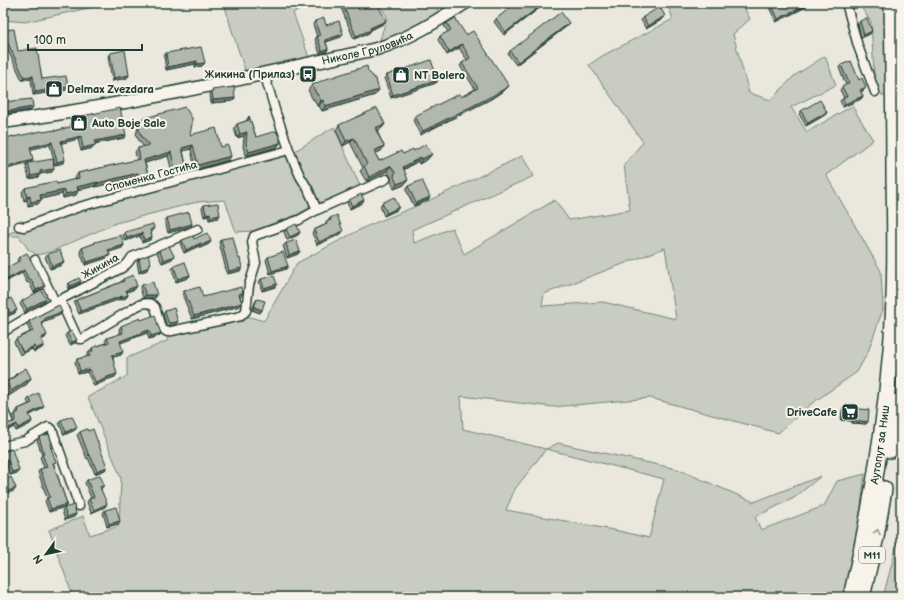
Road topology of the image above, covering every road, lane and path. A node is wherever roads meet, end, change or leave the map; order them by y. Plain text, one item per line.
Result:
1 (465, 3) edge
2 (846, 3) edge
3 (892, 3) edge
4 (264, 73) junction
5 (874, 92) dead end
6 (3, 122) edge
7 (289, 150) junction
8 (386, 179) dead end
9 (318, 210) junction
10 (19, 226) dead end
11 (198, 229) dead end
12 (35, 260) dead end
13 (57, 301) junction
14 (3, 332) edge
15 (901, 349) edge
16 (3, 409) edge
17 (8, 421) edge
18 (3, 446) edge
19 (79, 506) dead end
20 (851, 597) edge
21 (862, 597) edge

1 - 4 street, Николе Груловића
2 - 5 street
3 - 20 highway, Аутопут за Ниш / M11
4 - 6 street, Николе Груловића
4 - 7 street
7 - 9 street
7 - 10 street, Споменка Гостића
8 - 9 street
9 - 13 street
11 - 13 street, Жикина
12 - 13 street
13 - 14 street, Жикина
21 -> 15 highway, Аутопут за Ниш / M11
16 - 17 street
18 - 19 street

